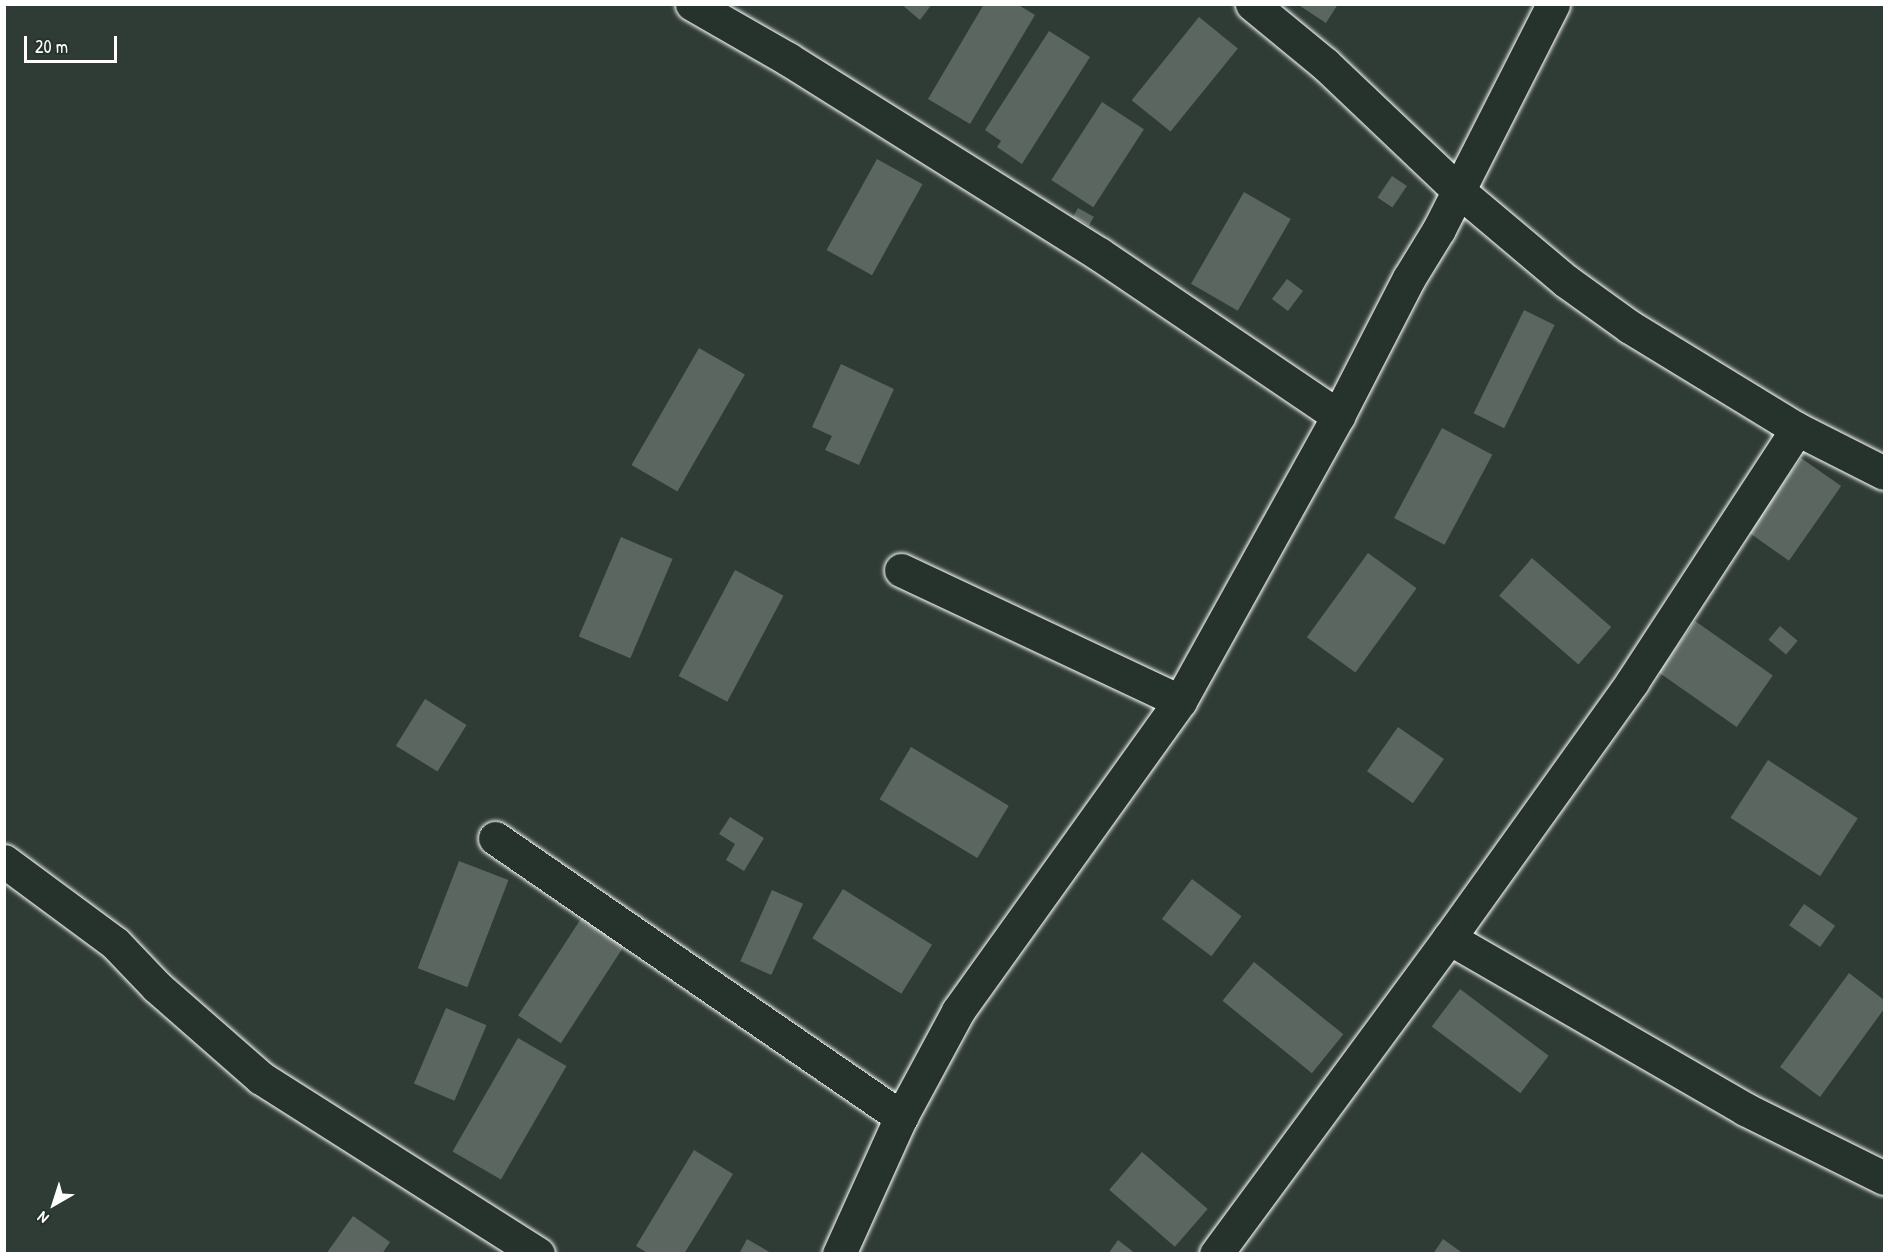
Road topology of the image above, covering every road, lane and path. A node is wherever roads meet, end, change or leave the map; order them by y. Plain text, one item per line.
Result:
1 (692, 4) edge
2 (1252, 4) edge
3 (1554, 4) edge
4 (1459, 191) junction
5 (1338, 416) junction
6 (1797, 429) junction
7 (1884, 473) edge
8 (901, 570) dead end
9 (1180, 701) junction
10 (495, 838) dead end
11 (4, 861) edge
12 (1449, 938) junction
13 (901, 1117) junction
14 (1884, 1179) edge
15 (538, 1254) edge
16 (839, 1254) edge
17 (1216, 1254) edge

1 - 5 street
2 - 4 street
3 - 4 street
4 - 5 street
4 - 6 street
5 - 9 street
6 - 7 street
6 - 12 street
8 - 9 street
9 - 13 street
10 - 13 street
11 - 15 street
12 - 14 street
12 - 17 street
13 - 16 street

